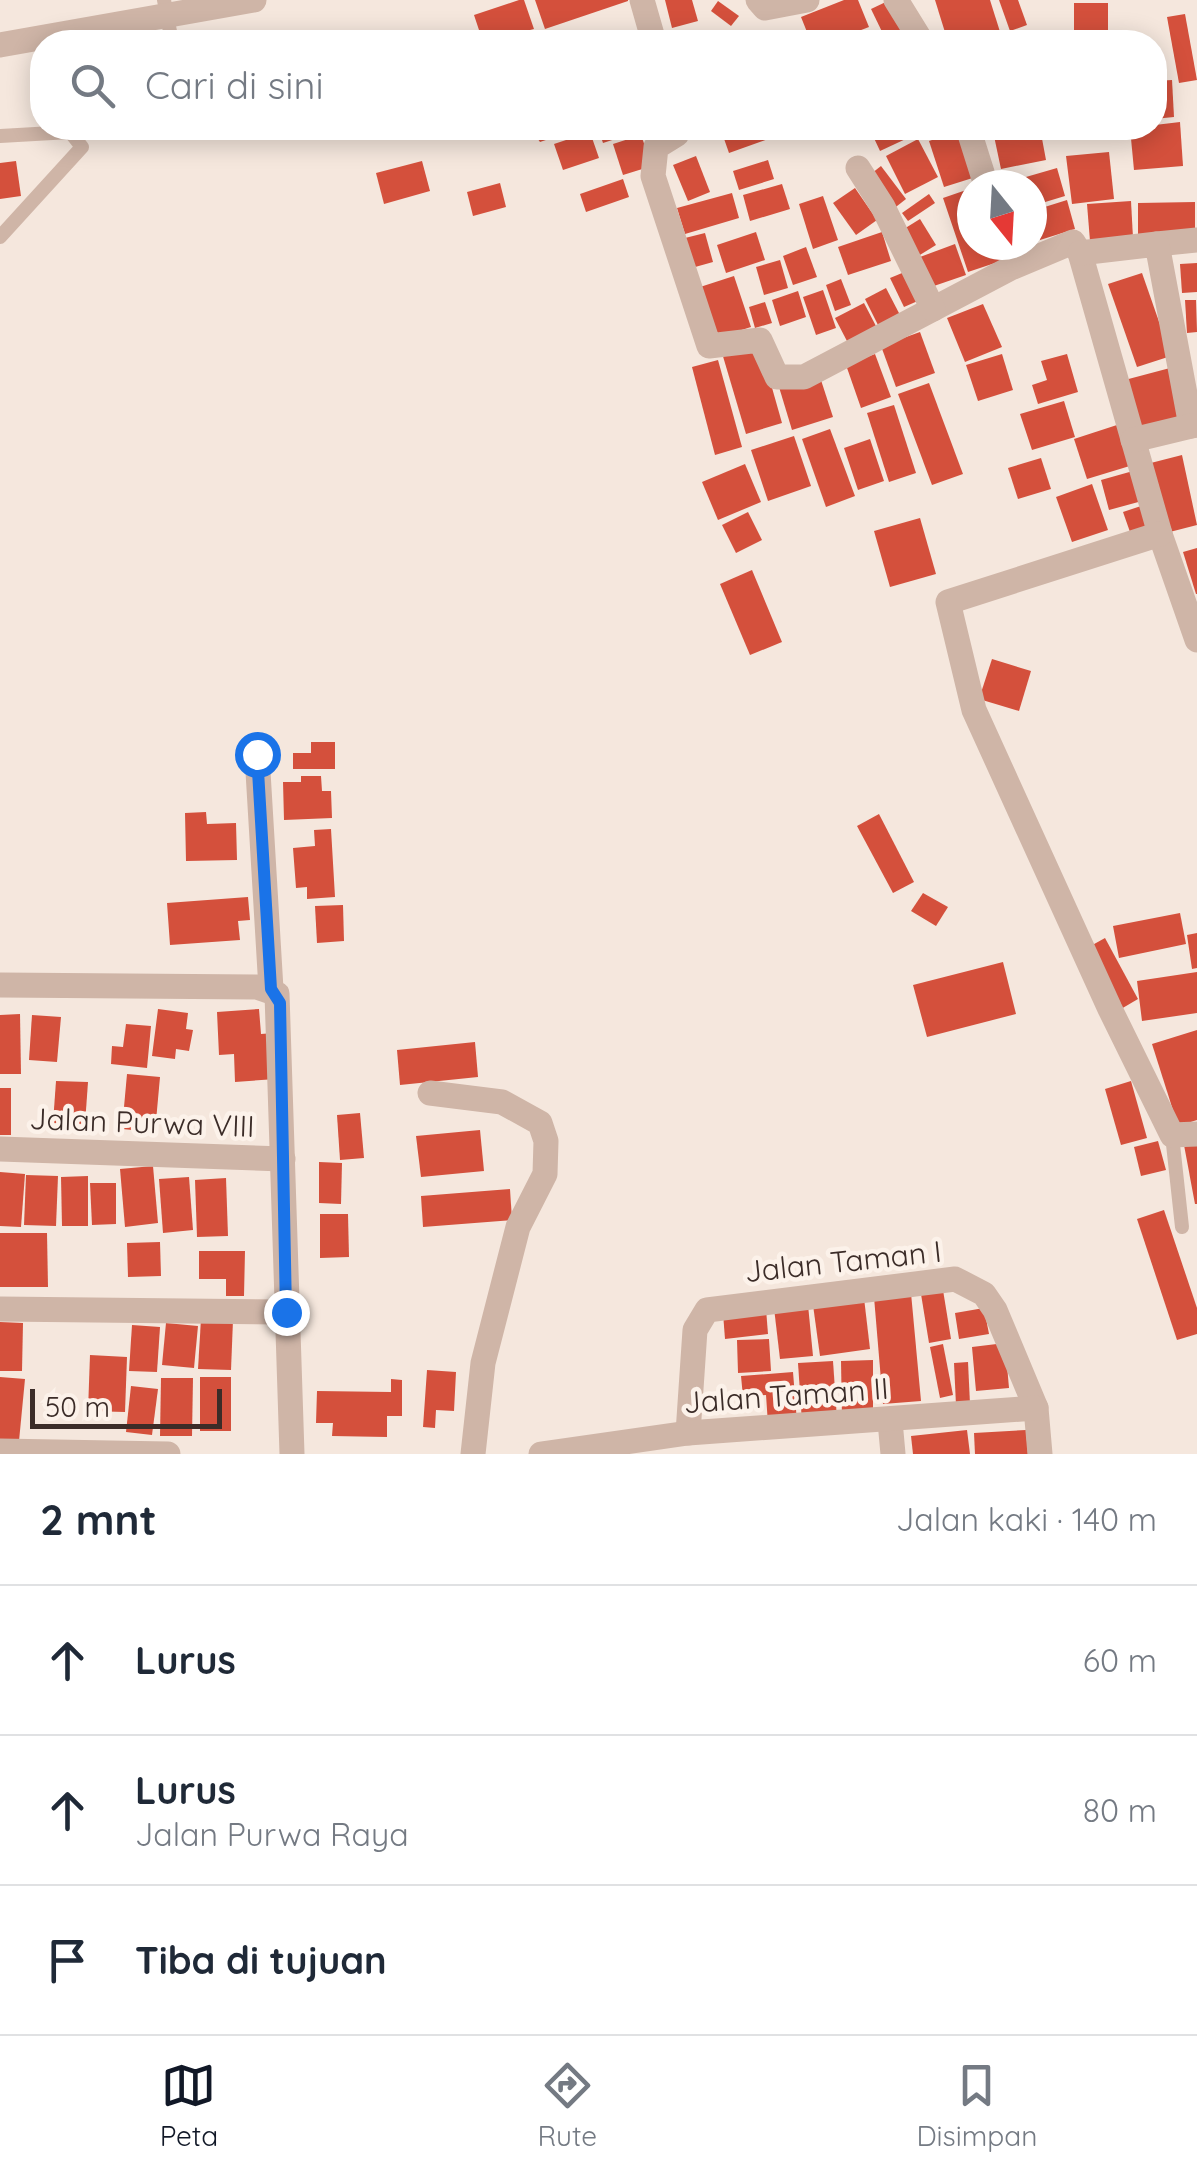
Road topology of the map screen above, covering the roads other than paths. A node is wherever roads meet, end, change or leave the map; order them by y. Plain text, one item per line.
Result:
1 (254, 0) edge
2 (642, 0) edge
3 (758, 0) edge
4 (807, 0) edge
5 (896, 0) edge
6 (165, 7) edge
7 (65, 30) edge
8 (651, 30) edge
9 (915, 30) edge
10 (30, 38) edge
11 (0, 45) edge
12 (30, 134) edge
13 (0, 136) edge
14 (76, 140) edge
15 (666, 140) edge
16 (972, 140) edge
17 (858, 168) dead end
18 (981, 170) edge
19 (0, 237) edge
20 (1197, 240) edge
21 (1156, 244) junction
22 (1047, 248) edge
23 (1078, 249) junction
24 (1002, 260) edge
25 (933, 309) junction
26 (1194, 426) edge
27 (1134, 440) junction
28 (1160, 534) junction
29 (1197, 640) edge
30 (257, 754) dead end
31 (0, 984) edge
32 (276, 996) junction
33 (430, 1093) dead end
34 (1185, 1134) edge
35 (0, 1150) edge
36 (283, 1159) junction
37 (1182, 1227) dead end
38 (0, 1310) edge
39 (286, 1312) junction
40 (1036, 1408) junction
41 (890, 1421) junction
42 (688, 1433) junction
43 (0, 1450) edge
44 (150, 1454) edge
45 (168, 1454) edge
46 (292, 1454) edge
47 (473, 1454) edge
48 (541, 1454) edge
49 (894, 1454) edge
50 (1040, 1454) edge

1 - 6 street
2 - 8 street
3 - 4 street
5 - 9 street
6 - 7 street
10 - 11 street
12 - 13 lane
14 - 19 lane
15 - 25 street
16 - 18 street
17 - 25 street
20 - 21 street
21 - 23 street
21 - 26 street
22 - 23 street
23 - 27 street
24 - 25 street
26 - 27 street
27 - 28 street
28 - 29 street
28 - 34 street
30 - 32 street
31 - 32 street
32 - 36 street
33 - 47 street
34 - 37 lane
35 - 36 street, Jalan Purwa VIII
36 - 39 street
38 - 39 street
39 - 46 street
40 - 41 street, Jalan Taman II
40 - 42 street, Jalan Taman I
40 - 50 street, Jalan Taman I
41 - 42 street, Jalan Taman II
41 - 49 street
42 - 48 street, Jalan Taman II
43 - 44 street
44 - 45 street

